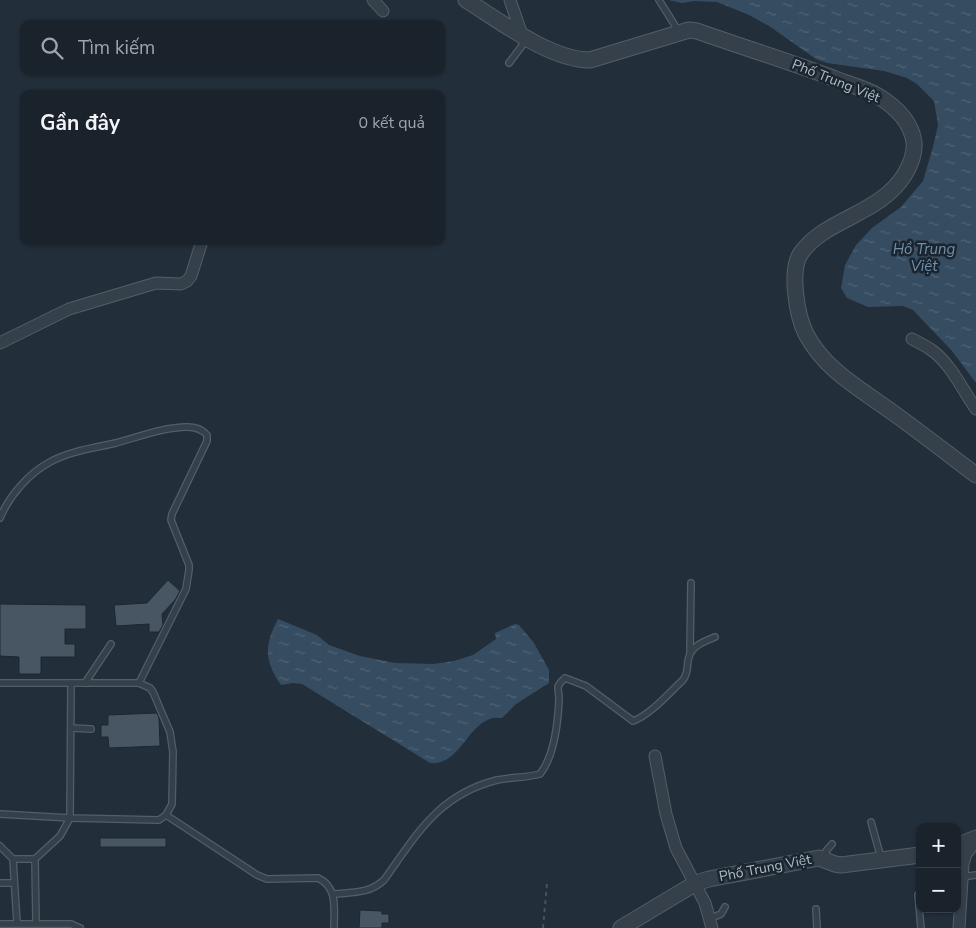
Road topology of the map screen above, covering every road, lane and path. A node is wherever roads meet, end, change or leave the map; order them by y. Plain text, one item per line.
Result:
1 (373, 0) edge
2 (466, 0) edge
3 (510, 0) edge
4 (659, 0) edge
5 (384, 11) dead end
6 (679, 33) junction
7 (525, 37) junction
8 (509, 63) dead end
9 (201, 245) edge
10 (912, 339) dead end
11 (0, 344) edge
12 (976, 409) edge
13 (976, 475) edge
14 (0, 518) edge
15 (690, 583) dead end
16 (714, 637) dead end
17 (111, 644) dead end
18 (690, 652) junction
19 (0, 683) edge
20 (71, 683) junction
21 (85, 683) junction
22 (139, 683) junction
23 (71, 728) junction
24 (91, 729) dead end
25 (656, 756) dead end
26 (0, 814) edge
27 (166, 815) junction
28 (70, 818) junction
29 (871, 822) dead end
30 (976, 840) edge
31 (832, 844) dead end
32 (961, 845) edge
33 (0, 846) edge
34 (916, 856) edge
35 (13, 859) junction
36 (35, 859) junction
37 (881, 860) junction
38 (827, 861) junction
39 (976, 875) edge
40 (962, 877) junction
41 (0, 883) edge
42 (14, 883) junction
43 (547, 884) dead end
44 (696, 884) junction
45 (334, 894) junction
46 (725, 907) dead end
47 (816, 909) dead end
48 (920, 913) edge
49 (17, 923) junction
50 (36, 923) junction
51 (711, 923) edge
52 (0, 924) edge
53 (80, 928) edge
54 (334, 928) edge
55 (543, 928) edge
56 (621, 928) edge
57 (817, 928) edge
58 (921, 928) edge
59 (959, 928) edge

1 - 5 street
2 - 7 street, Phố Trung Việt
3 - 7 street
4 - 6 lane
6 - 7 street, Phố Trung Việt
6 - 13 street, Phố Trung Việt
7 - 8 lane
9 - 11 street
10 - 12 street
14 - 22 lane
15 - 18 lane
16 - 18 lane
17 - 21 lane
18 - 45 lane
19 - 20 lane
20 - 21 lane
20 - 23 lane
21 - 22 lane
22 - 27 lane
23 - 24 lane
23 - 28 lane
25 - 44 street
26 - 28 lane
27 - 28 lane
27 - 45 lane
28 - 36 lane
29 - 37 lane
30 - 32 street
30 - 40 street
31 - 38 lane
33 - 35 lane
34 - 37 street, Phố Trung Việt
35 - 36 lane
35 - 42 lane
36 - 50 lane
37 - 38 street, Phố Trung Việt
38 - 44 street, Phố Trung Việt
39 - 40 lane
40 - 59 street
41 - 42 lane
42 - 49 lane
43 - 55 path
44 - 51 street
44 - 56 street, Phố Trung Việt
45 - 54 lane
46 - 51 lane
47 - 57 lane
48 - 58 lane
49 - 50 lane
49 - 52 lane
50 - 53 lane

